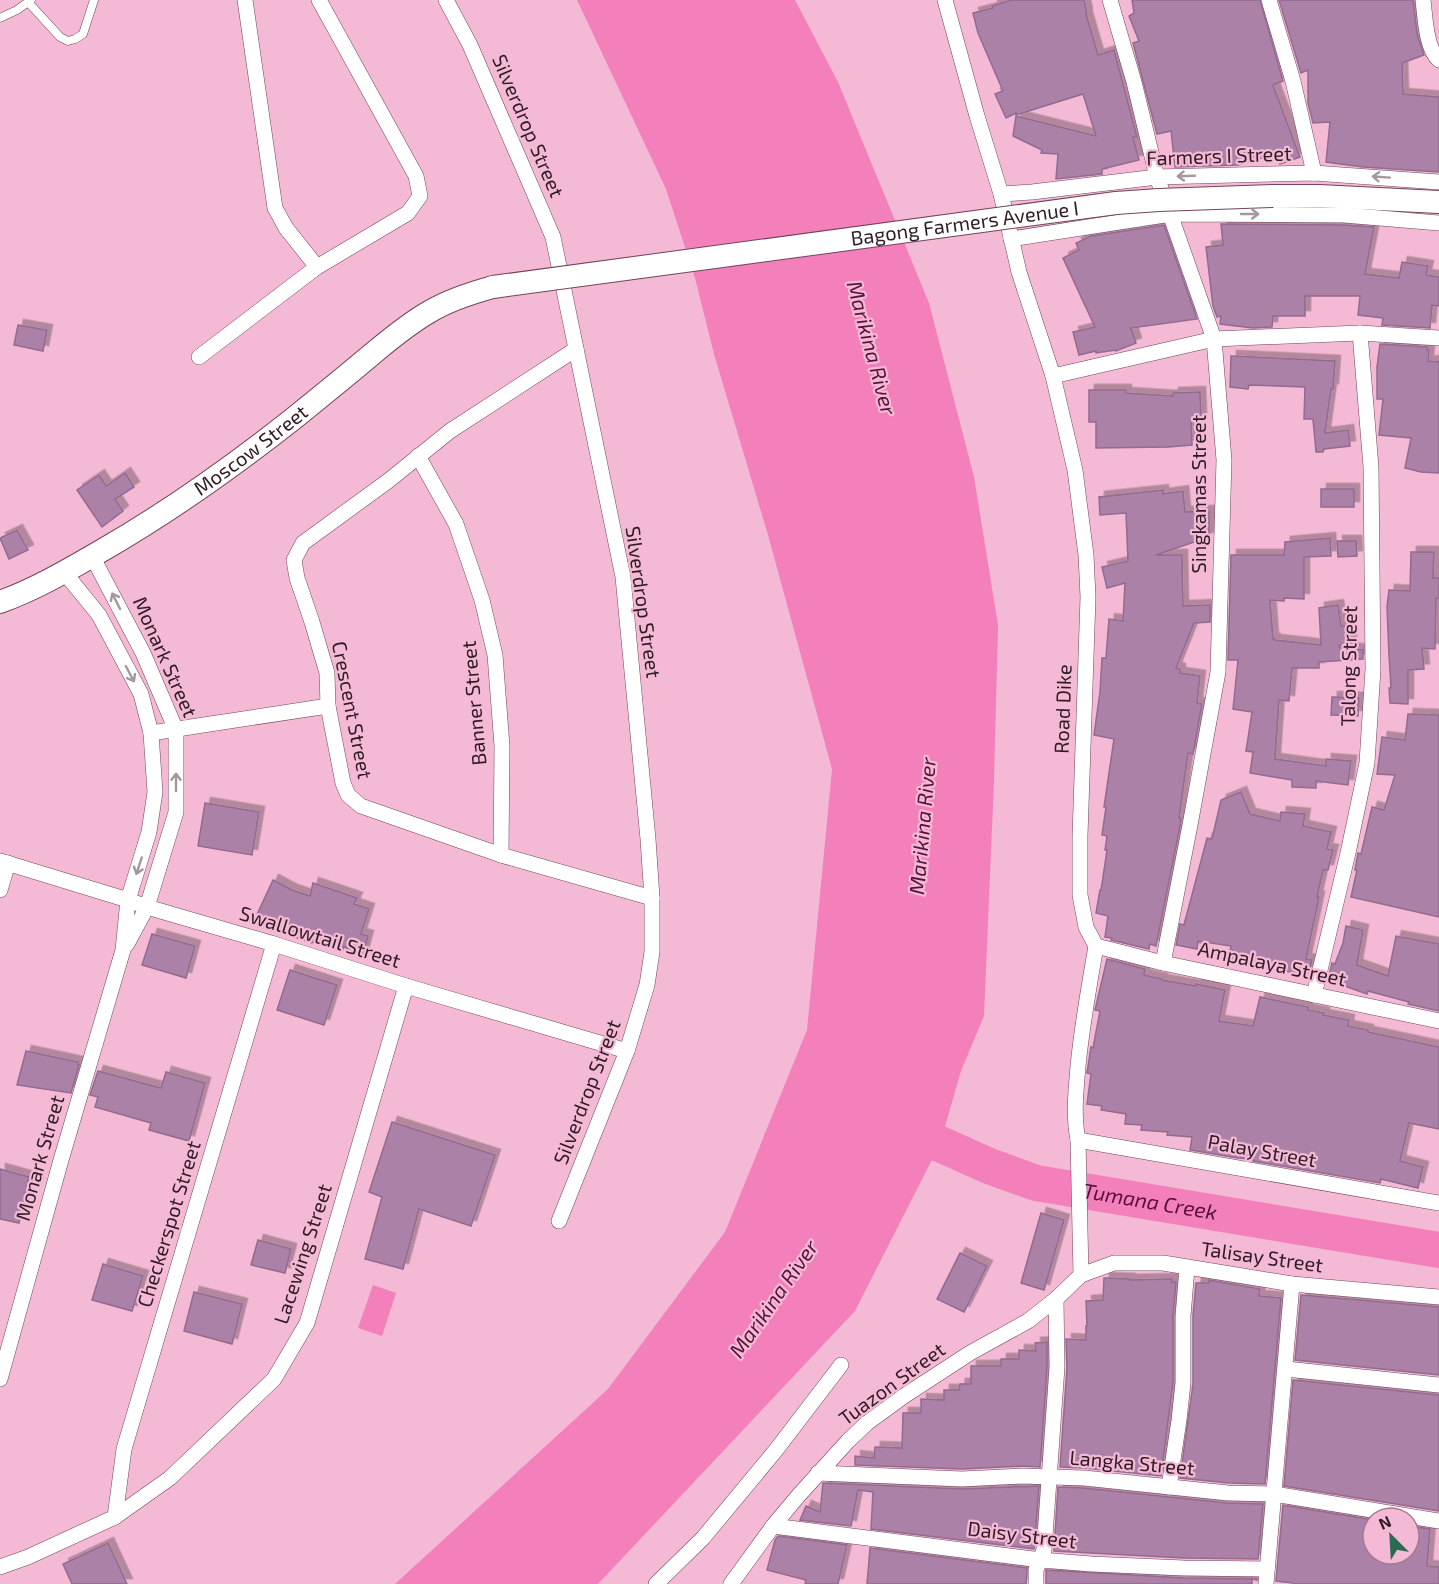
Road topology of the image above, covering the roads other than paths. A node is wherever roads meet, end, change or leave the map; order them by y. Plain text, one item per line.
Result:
1 (94, 0) edge
2 (245, 0) edge
3 (319, 0) edge
4 (446, 0) edge
5 (945, 0) edge
6 (1110, 0) edge
7 (1269, 0) edge
8 (1423, 0) edge
9 (29, 1) edge
10 (0, 18) edge
11 (1439, 60) edge
12 (1314, 172) junction
13 (1157, 177) junction
14 (1439, 182) edge
15 (1001, 194) junction
16 (1439, 202) edge
17 (1171, 214) junction
18 (1439, 223) edge
19 (1011, 239) junction
20 (317, 267) junction
21 (493, 287) joint
22 (1360, 333) junction
23 (1439, 338) edge
24 (1214, 339) junction
25 (576, 348) junction
26 (200, 357) dead end
27 (1053, 376) junction
28 (418, 456) junction
29 (92, 556) junction
30 (64, 572) junction
31 (0, 602) edge
32 (328, 706) junction
33 (176, 730) junction
34 (151, 733) junction
35 (153, 808) junction
36 (176, 812) junction
37 (501, 855) junction
38 (4, 862) edge
39 (0, 890) edge
40 (652, 898) junction
41 (128, 900) junction
42 (147, 907) junction
43 (274, 944) junction
44 (1096, 946) junction
45 (123, 950) junction
46 (1162, 963) junction
47 (406, 986) junction
48 (1314, 995) junction
49 (1439, 1021) edge
50 (627, 1051) junction
51 (1078, 1140) junction
52 (1439, 1203) edge
53 (559, 1221) dead end
54 (1188, 1268) junction
55 (1081, 1275) junction
56 (1292, 1284) junction
57 (1439, 1297) edge
58 (1056, 1299) junction
59 (841, 1365) dead end
60 (1286, 1369) junction
61 (0, 1379) edge
62 (1439, 1385) edge
63 (818, 1473) junction
64 (1050, 1477) junction
65 (1169, 1487) junction
66 (1275, 1494) junction
67 (115, 1517) junction
68 (1439, 1521) edge
69 (773, 1526) junction
70 (1041, 1560) junction
71 (0, 1567) edge
72 (1267, 1576) edge
73 (656, 1584) edge
74 (731, 1584) edge
75 (1036, 1584) edge

1 - 9 lane
2 - 20 street
3 - 20 street
4 - 25 street, Silverdrop Street
5 - 15 street, Road Dike
6 - 13 street, Singkamas Street
7 - 12 street
8 - 11 street
9 - 10 lane
12 -> 13 street, Farmers I Street
14 -> 12 street, Farmers I Street
13 - 15 street, Farmers I Street
13 - 17 street, Singkamas Street
15 - 19 street, Road Dike
16 - 21 street, Bagong Farmers Avenue I, bridge
17 -> 18 street
17 - 19 street
17 - 24 street, Singkamas Street
19 - 27 street, Road Dike
20 - 26 street
21 - 29 street, Moscow Street
22 - 23 street
22 - 24 street
22 - 48 street, Talong Street
24 - 27 street
24 - 46 street, Singkamas Street
25 - 28 street, Crescent Street
25 - 40 street, Silverdrop Street
27 - 44 street, Road Dike
28 - 32 street, Crescent Street
28 - 37 street, Banner Street
29 - 30 street, Moscow Street
33 -> 29 street, Monark Street
30 - 31 street, Moscow Street
30 -> 34 street, Monark Street
32 - 33 street
32 - 37 street, Crescent Street
33 - 34 street
36 -> 33 street, Monark Street
34 - 35 street, Monark Street
35 - 36 street
35 -> 41 street, Monark Street
36 - 42 street, Monark Street
37 - 40 street, Crescent Street
38 - 39 street
38 - 41 street, Swallowtail Street
40 - 50 street, Silverdrop Street
41 - 42 street, Swallowtail Street
41 - 45 street, Monark Street
42 - 43 street, Swallowtail Street
42 - 45 street, Monark Street
43 - 47 street, Swallowtail Street
43 - 67 street, Checkerspot Street
44 - 46 street, Ampalaya Street
44 - 51 street
45 - 61 street, Monark Street
46 - 48 street, Ampalaya Street
47 - 50 street, Swallowtail Street
47 - 67 street, Lacewing Street
48 - 49 street, Ampalaya Street
50 - 53 street, Silverdrop Street
51 - 52 street, Palay Street
51 - 55 street
54 - 55 street, Talisay Street
54 - 56 street, Talisay Street
54 - 65 street
55 - 58 street, Tuazon Street
56 - 57 street, Talisay Street
56 - 60 street
58 - 63 street, Tuazon Street
58 - 64 street
59 - 73 street
60 - 62 street
60 - 66 street
63 - 64 street, Langka Street
63 - 69 street, Tuazon Street
64 - 65 street, Langka Street
64 - 70 street
65 - 66 street, Langka Street
66 - 68 street, Langka Street
66 - 72 street
67 - 71 street, Lacewing Street
69 - 70 street, Daisy Street
69 - 74 street, Tuazon Street
70 - 72 street, Daisy Street
70 - 75 street

